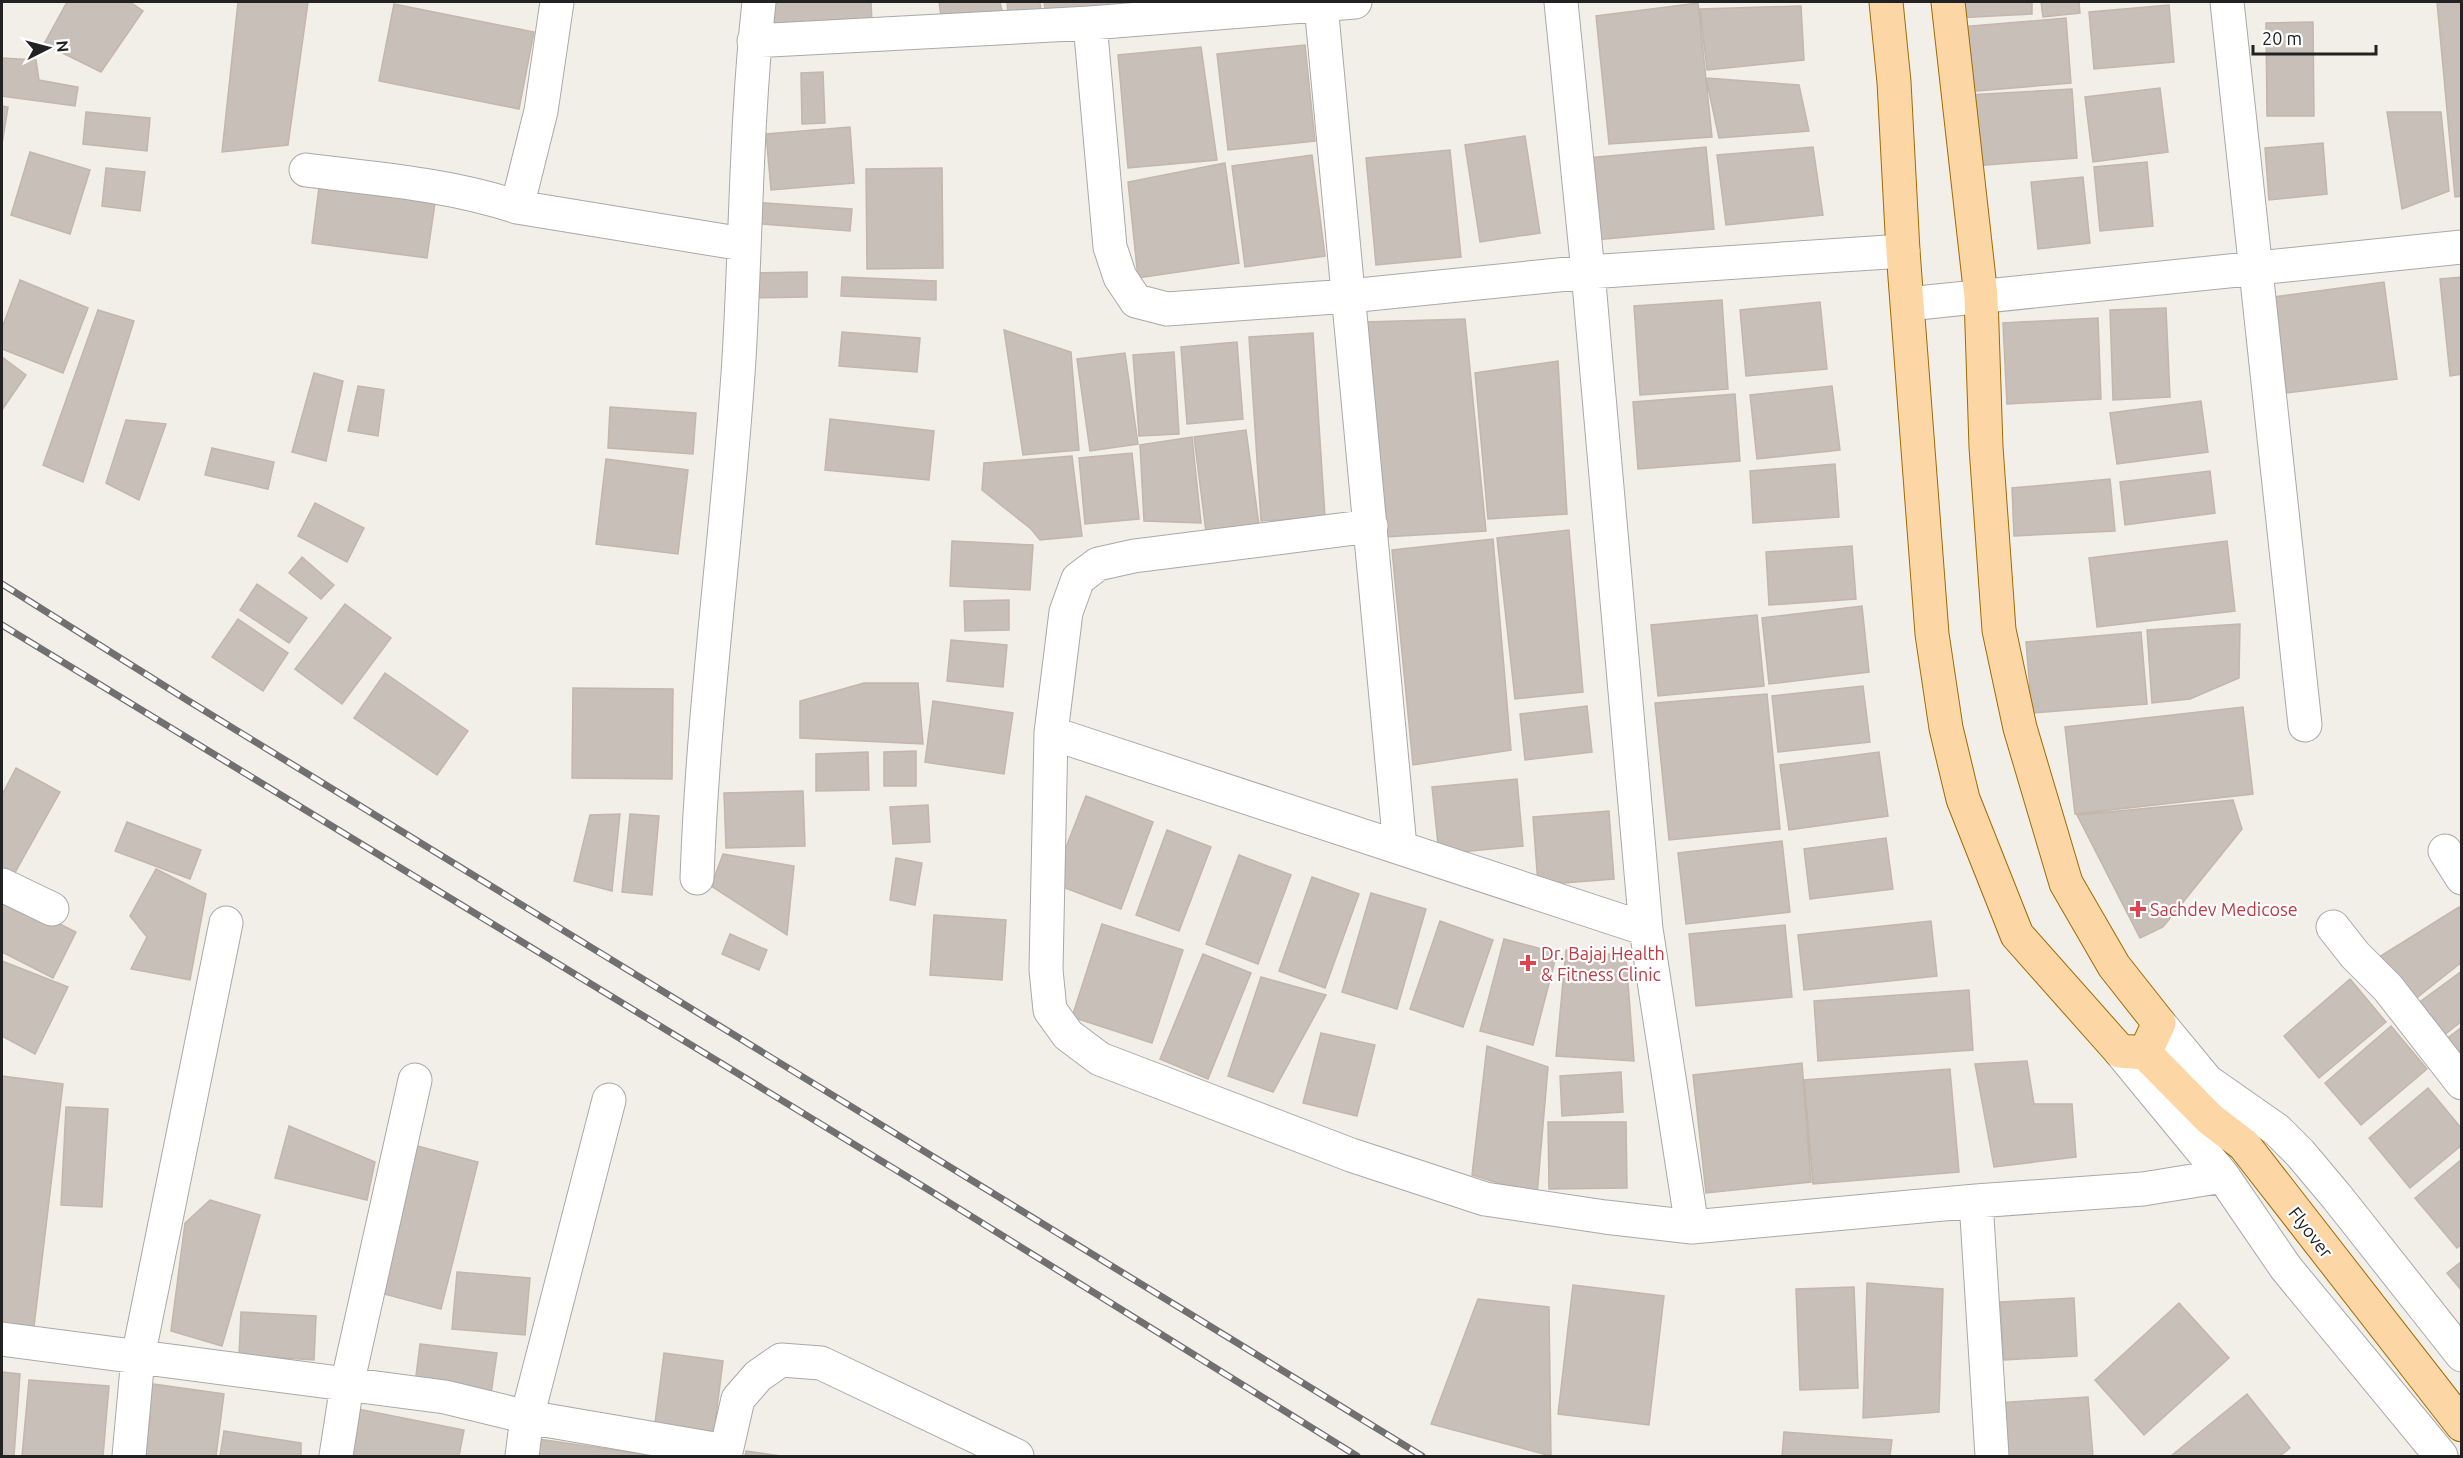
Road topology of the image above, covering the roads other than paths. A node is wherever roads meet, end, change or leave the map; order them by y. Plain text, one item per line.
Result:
1 (557, 2) edge
2 (759, 2) edge
3 (1355, 2) edge
4 (1561, 2) edge
5 (1886, 2) edge
6 (1948, 2) edge
7 (2226, 2) edge
8 (1321, 5) junction
9 (1090, 22) junction
10 (754, 41) junction
11 (306, 170) dead end
12 (517, 207) junction
13 (743, 244) junction
14 (2462, 247) edge
15 (1903, 251) junction
16 (2256, 267) junction
17 (1588, 272) junction
18 (1348, 296) junction
19 (1981, 297) junction
20 (1908, 304) junction
21 (1371, 526) junction
22 (2305, 725) dead end
23 (1051, 733) junction
24 (1400, 847) junction
25 (697, 878) dead end
26 (2, 885) edge
27 (52, 909) dead end
28 (226, 923) dead end
29 (2333, 927) dead end
30 (1646, 929) junction
31 (2159, 1023) junction
32 (2143, 1059) junction
33 (415, 1080) dead end
34 (2462, 1083) edge
35 (609, 1100) dead end
36 (2223, 1176) junction
37 (1976, 1201) junction
38 (1692, 1227) junction
39 (2, 1339) edge
40 (2462, 1355) edge
41 (138, 1357) junction
42 (347, 1385) junction
43 (527, 1417) junction
44 (2462, 1425) edge
45 (726, 1454) edge
46 (1007, 1454) edge
47 (129, 1456) edge
48 (336, 1456) edge
49 (522, 1456) edge
50 (1992, 1456) edge
51 (2441, 1456) edge

1 - 12 street
2 - 10 street
3 - 8 street
4 - 17 street
5 - 15 main road, Flyover
6 - 19 main road
7 - 16 street
8 - 9 street
8 - 18 street
9 - 10 street
9 - 18 street
10 - 13 street
11 - 12 street
12 - 13 street
13 - 25 street
14 - 16 street
15 - 17 street
15 - 20 main road, Flyover
16 - 19 street
16 - 22 street
17 - 18 street
17 - 30 street
18 - 21 street
19 - 20 street
19 - 31 main road
20 - 32 main road, Flyover
21 - 23 street
21 - 24 street
23 - 24 street
23 - 38 street
24 - 30 street
26 - 27 street
28 - 41 street
29 - 34 street
30 - 38 street
31 - 32 main road
31 - 40 street
32 - 36 street
32 - 44 main road, Flyover
33 - 42 street
35 - 43 street
36 - 37 street
36 - 51 street
37 - 38 street
37 - 50 street
39 - 41 street
41 - 42 street
41 - 47 street
42 - 43 street
42 - 48 street
43 - 45 street
43 - 49 street
45 - 46 street

